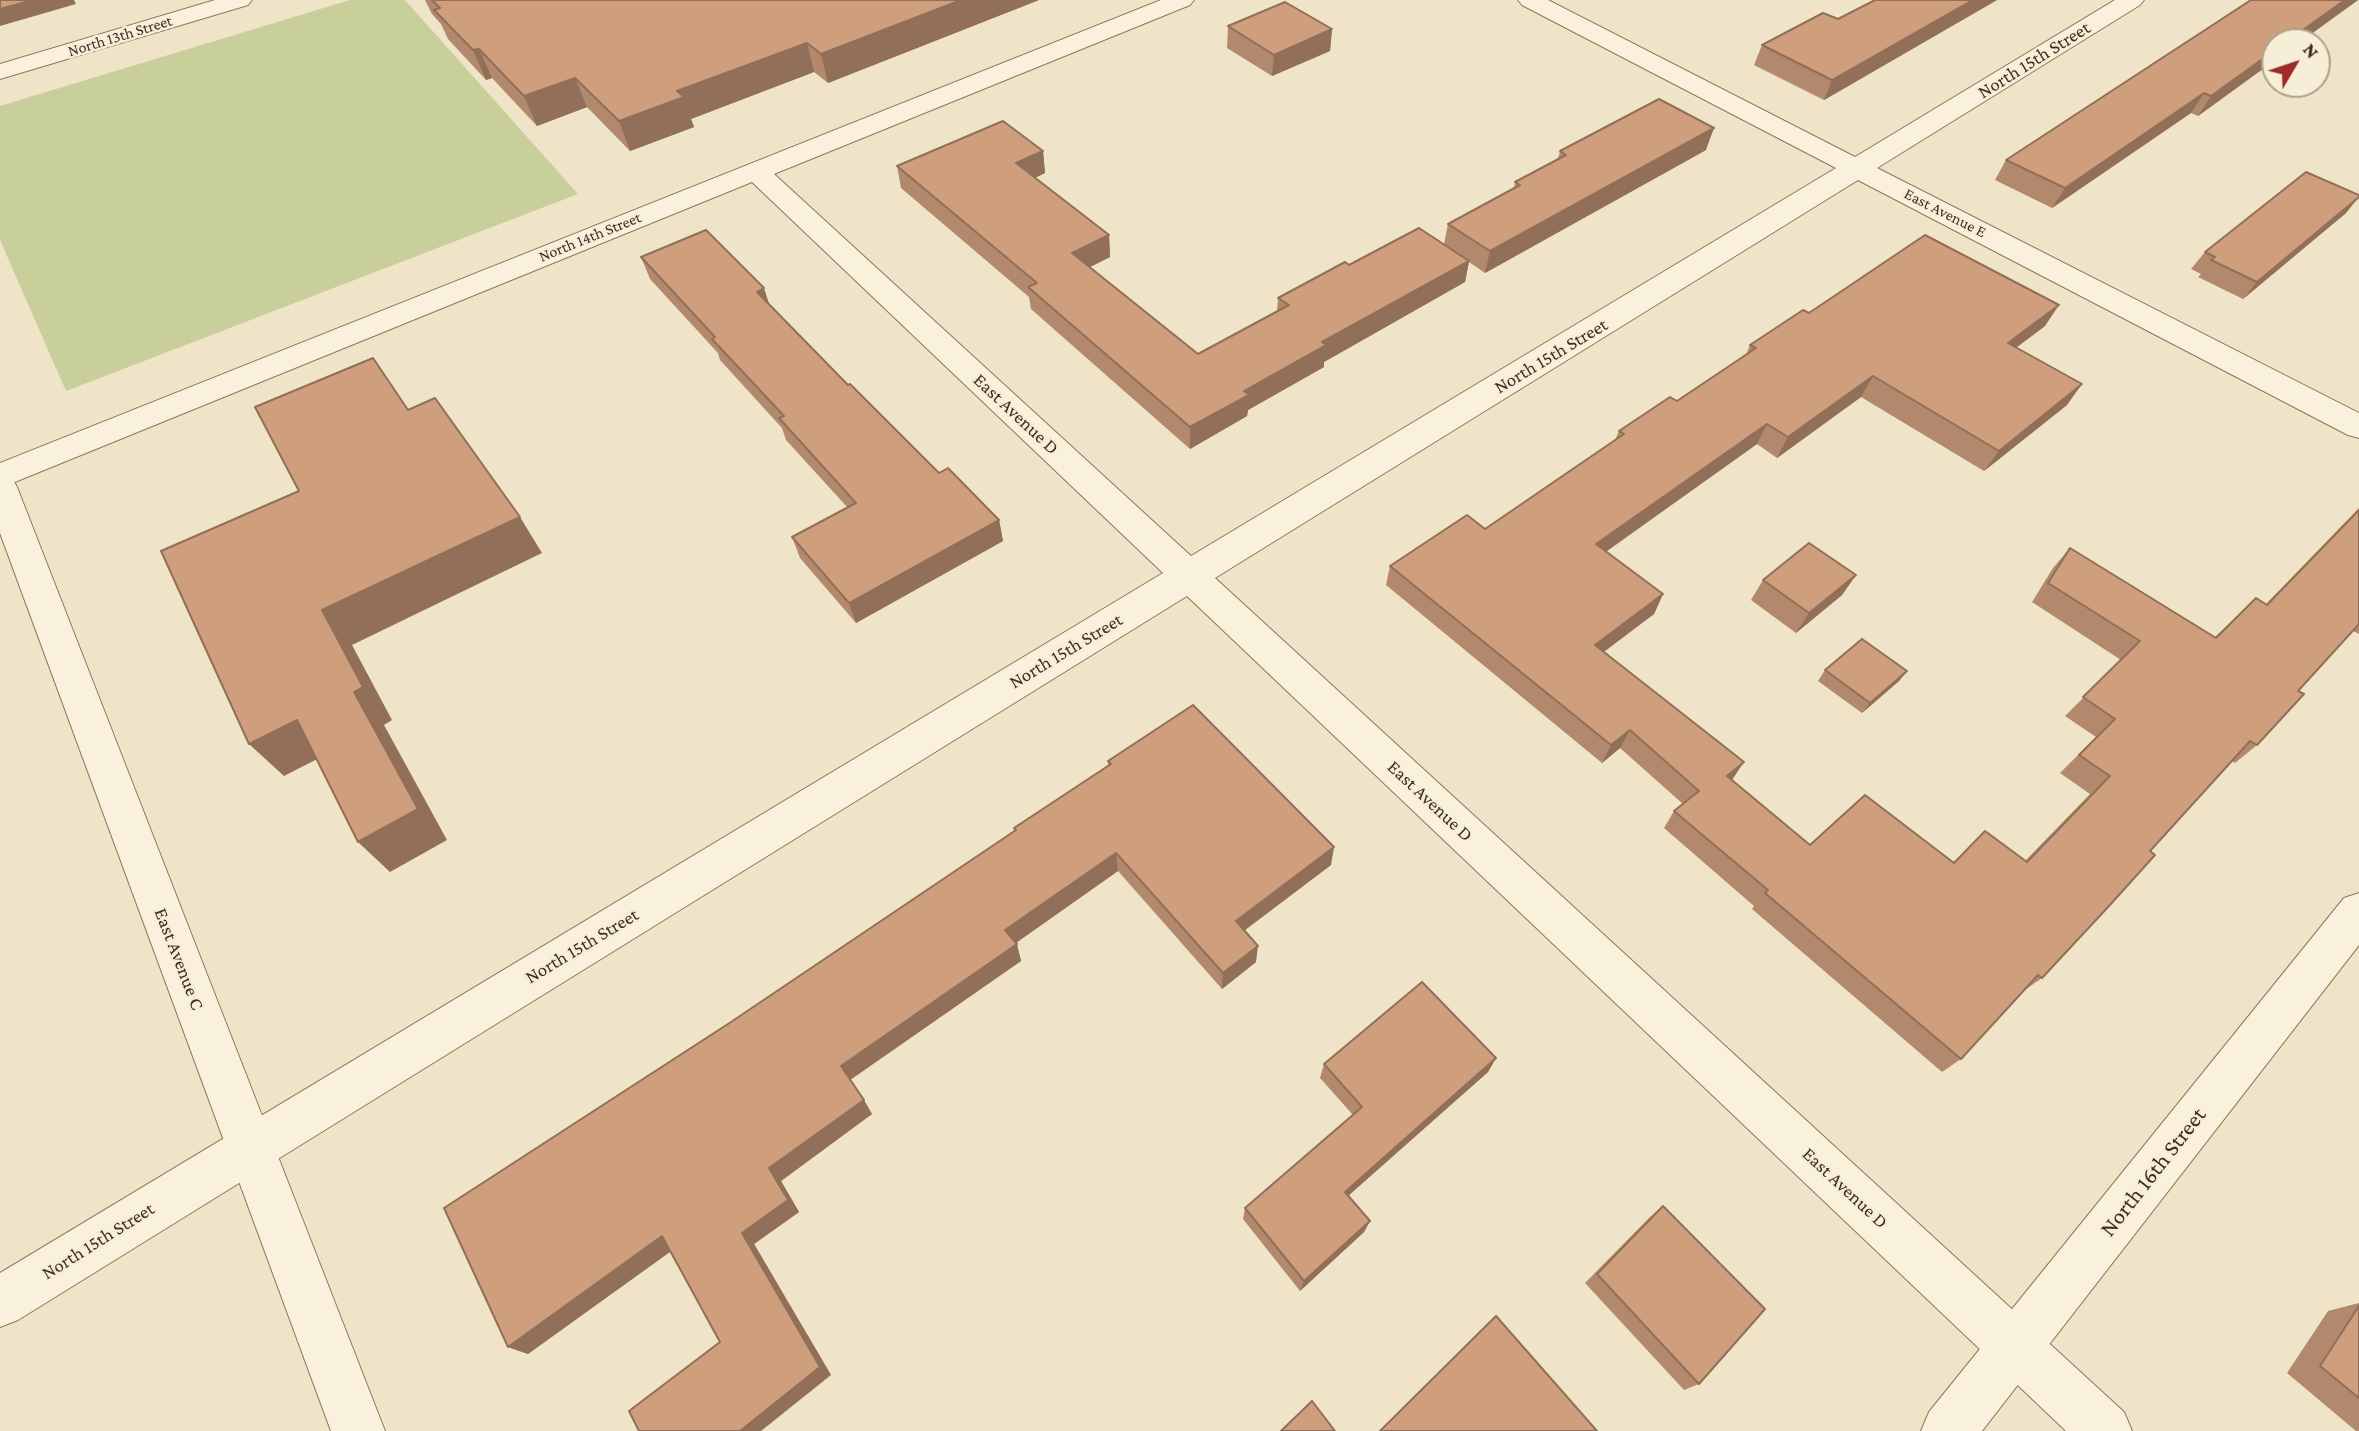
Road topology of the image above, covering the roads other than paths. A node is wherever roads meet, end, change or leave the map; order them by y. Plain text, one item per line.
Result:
1 (240, 0) edge
2 (1182, 0) edge
3 (1530, 0) edge
4 (2132, 0) edge
5 (0, 72) edge
6 (1859, 169) junction
7 (755, 171) junction
8 (2359, 427) edge
9 (0, 476) edge
10 (0, 487) edge
11 (1188, 576) junction
12 (2359, 912) edge
13 (250, 1148) junction
14 (0, 1301) edge
15 (2015, 1346) junction
16 (358, 1431) edge
17 (1948, 1431) edge
18 (2105, 1431) edge

1 - 5 street, North 13th Street
2 - 7 street, North 14th Street
3 - 6 street, East Avenue E
4 - 6 street, North 15th Street
6 - 8 street, East Avenue E
6 - 11 street, North 15th Street
7 - 9 street, North 14th Street
7 - 11 street, East Avenue D
10 - 13 street, East Avenue C
11 - 13 street, North 15th Street
11 - 15 street, East Avenue D
12 - 15 street, North 16th Street
13 - 14 street, North 15th Street
13 - 16 street, East Avenue C
15 - 17 street, North 16th Street
15 - 18 street, East Avenue D

